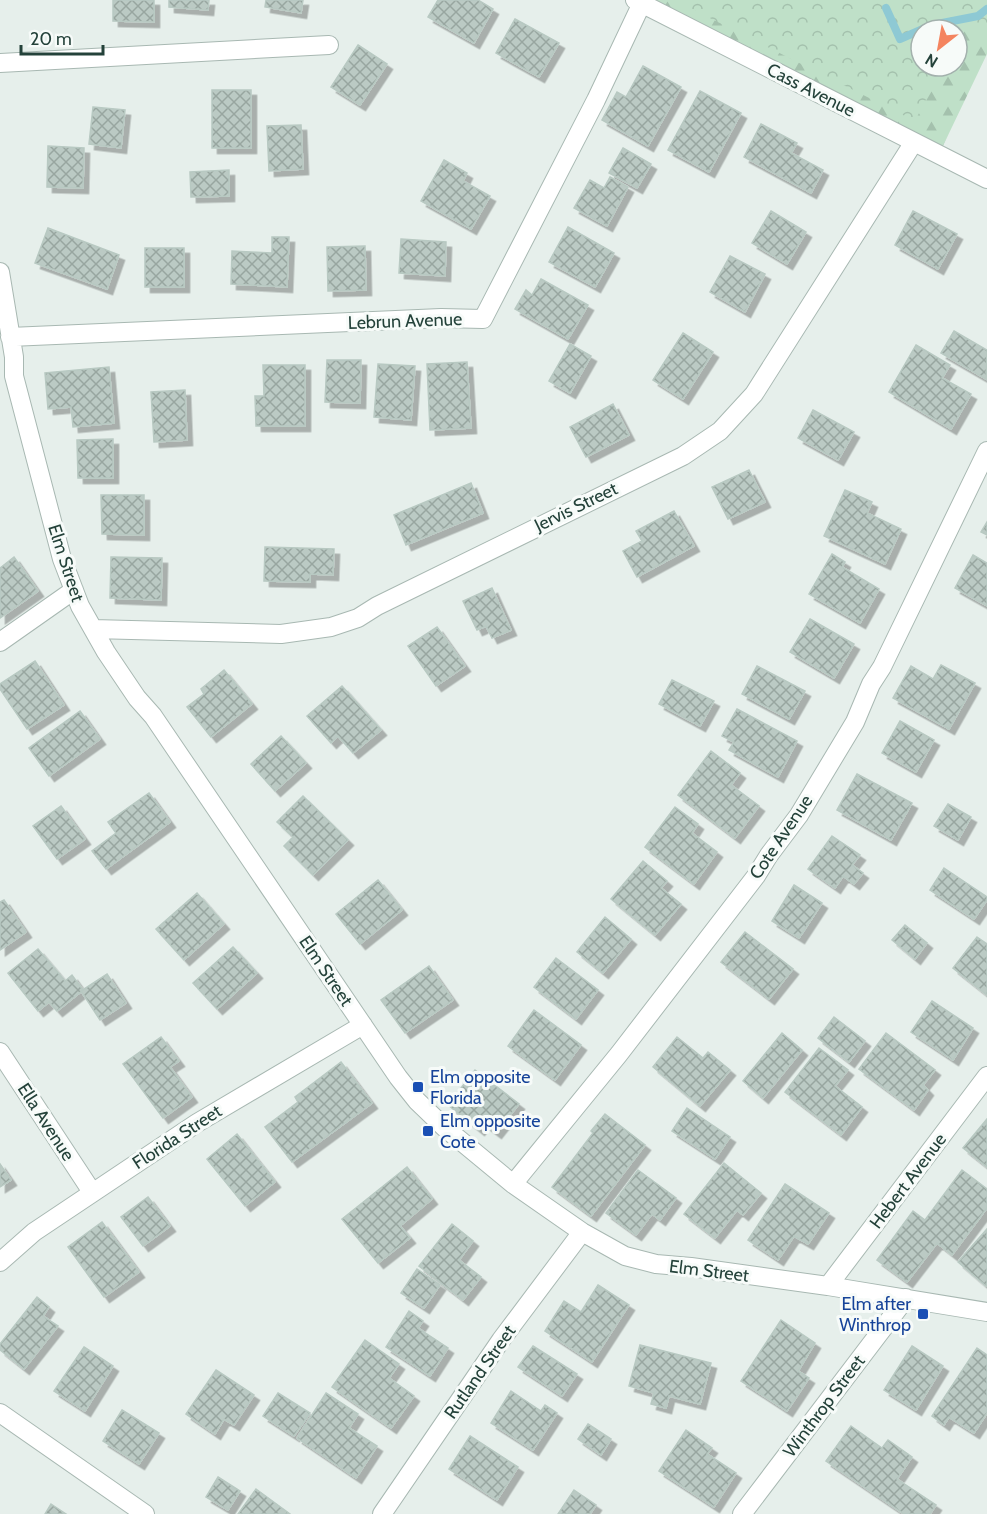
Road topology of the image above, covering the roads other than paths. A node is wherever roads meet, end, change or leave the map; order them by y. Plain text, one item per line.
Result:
1 (639, 2) edge
2 (329, 45) dead end
3 (0, 63) edge
4 (914, 142) junction
5 (987, 180) edge
6 (0, 272) edge
7 (10, 337) junction
8 (987, 451) edge
9 (74, 590) junction
10 (93, 629) junction
11 (0, 642) edge
12 (363, 1025) junction
13 (0, 1052) edge
14 (987, 1076) edge
15 (513, 1184) junction
16 (92, 1192) junction
17 (582, 1232) junction
18 (0, 1262) edge
19 (828, 1286) junction
20 (906, 1298) junction
21 (987, 1312) edge
22 (0, 1413) edge
23 (145, 1514) edge
24 (382, 1514) edge
25 (742, 1514) edge

1 - 4 street, Cass Avenue
1 - 7 street, Lebrun Avenue
2 - 3 street
4 - 5 street, Cass Avenue
4 - 10 street, Jervis Street
6 - 7 street, Elm Street
7 - 9 street, Elm Street
8 - 15 street, Cote Avenue
9 - 10 street, Elm Street
9 - 11 street
10 - 12 street, Elm Street
12 - 15 street, Elm Street
12 - 16 street, Florida Street
13 - 16 street, Ella Avenue
14 - 19 street, Hebert Avenue
15 - 17 street, Elm Street
16 - 18 street, Florida Street
17 - 19 street, Elm Street
17 - 24 street, Rutland Street
19 - 20 street, Elm Street
20 - 21 street, Elm Street
20 - 25 street, Winthrop Street
22 - 23 street

